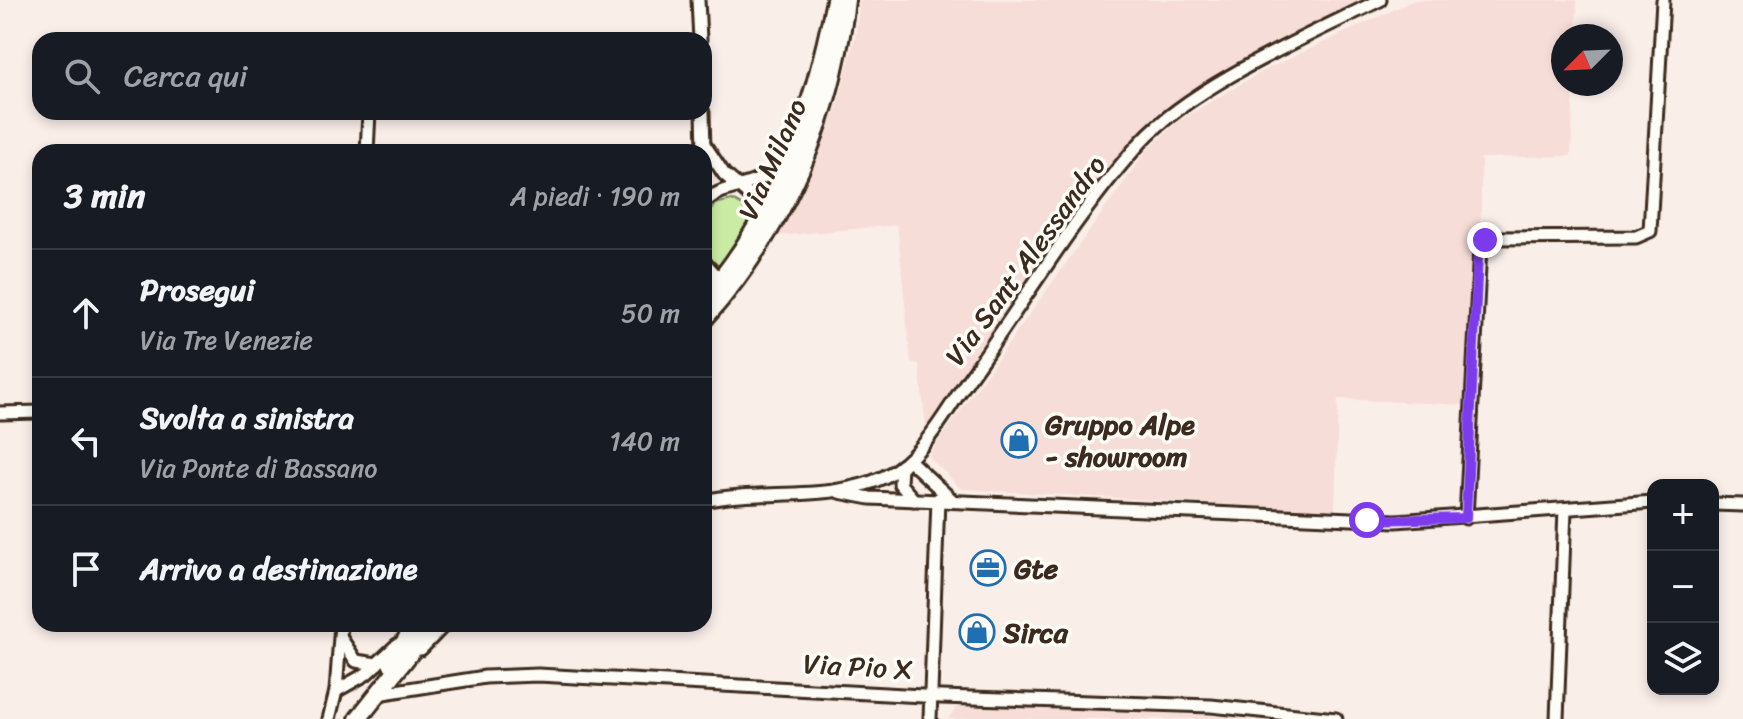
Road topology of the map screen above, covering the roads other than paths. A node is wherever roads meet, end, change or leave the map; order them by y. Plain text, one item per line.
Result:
1 (698, 0) edge
2 (835, 0) edge
3 (846, 0) edge
4 (1380, 0) edge
5 (1663, 0) edge
6 (700, 32) edge
7 (369, 120) edge
8 (703, 120) edge
9 (367, 144) edge
10 (704, 144) edge
11 (795, 144) junction
12 (712, 159) edge
13 (739, 188) junction
14 (712, 197) edge
15 (764, 213) junction
16 (748, 264) junction
17 (712, 268) edge
18 (728, 281) junction
19 (712, 293) edge
20 (712, 306) edge
21 (32, 412) edge
22 (0, 413) edge
23 (905, 463) junction
24 (835, 490) junction
25 (938, 499) junction
26 (712, 500) edge
27 (914, 500) junction
28 (952, 500) junction
29 (1647, 502) edge
30 (1719, 504) edge
31 (1743, 505) edge
32 (1565, 509) junction
33 (1466, 518) junction
34 (341, 632) edge
35 (342, 632) edge
36 (409, 632) edge
37 (411, 632) edge
38 (427, 632) edge
39 (436, 632) edge
40 (377, 664) junction
41 (399, 667) junction
42 (336, 685) junction
43 (931, 693) junction
44 (377, 694) junction
45 (329, 719) edge
46 (357, 719) edge
47 (930, 719) edge
48 (1336, 719) edge
49 (1557, 719) edge

1 - 6 street
2 - 11 main road, Via Milano
3 - 16 main road, Via Milano
4 - 23 street, Via Sant'Alessandro
5 - 33 street
7 - 9 street
8 - 10 street
11 - 13 street
11 - 15 main road, Via Milano
12 - 13 street
13 - 14 street
13 - 15 street
15 - 16 street
15 - 18 main road, Via Milano
16 - 18 main road, Via Milano
17 - 18 street
18 - 19 main road, Via Milano
18 - 20 main road, Via Milano
21 - 22 street
23 - 24 street, Via Sant'Alessandro
23 - 27 street
23 - 28 street
24 - 26 street, Via Sant'Alessandro
24 - 27 street
25 - 27 street
25 - 28 street
25 - 43 street
28 - 33 street
29 - 32 street
30 - 31 street
32 - 33 street
32 - 49 street
34 - 42 street
35 - 40 street
36 - 40 street
37 - 46 main road
38 - 41 main road
39 - 41 street
40 - 42 street
41 - 44 main road
42 - 45 street
43 - 44 street, Via Pio X
43 - 47 street
43 - 48 street, Via Pio X
44 - 46 main road

